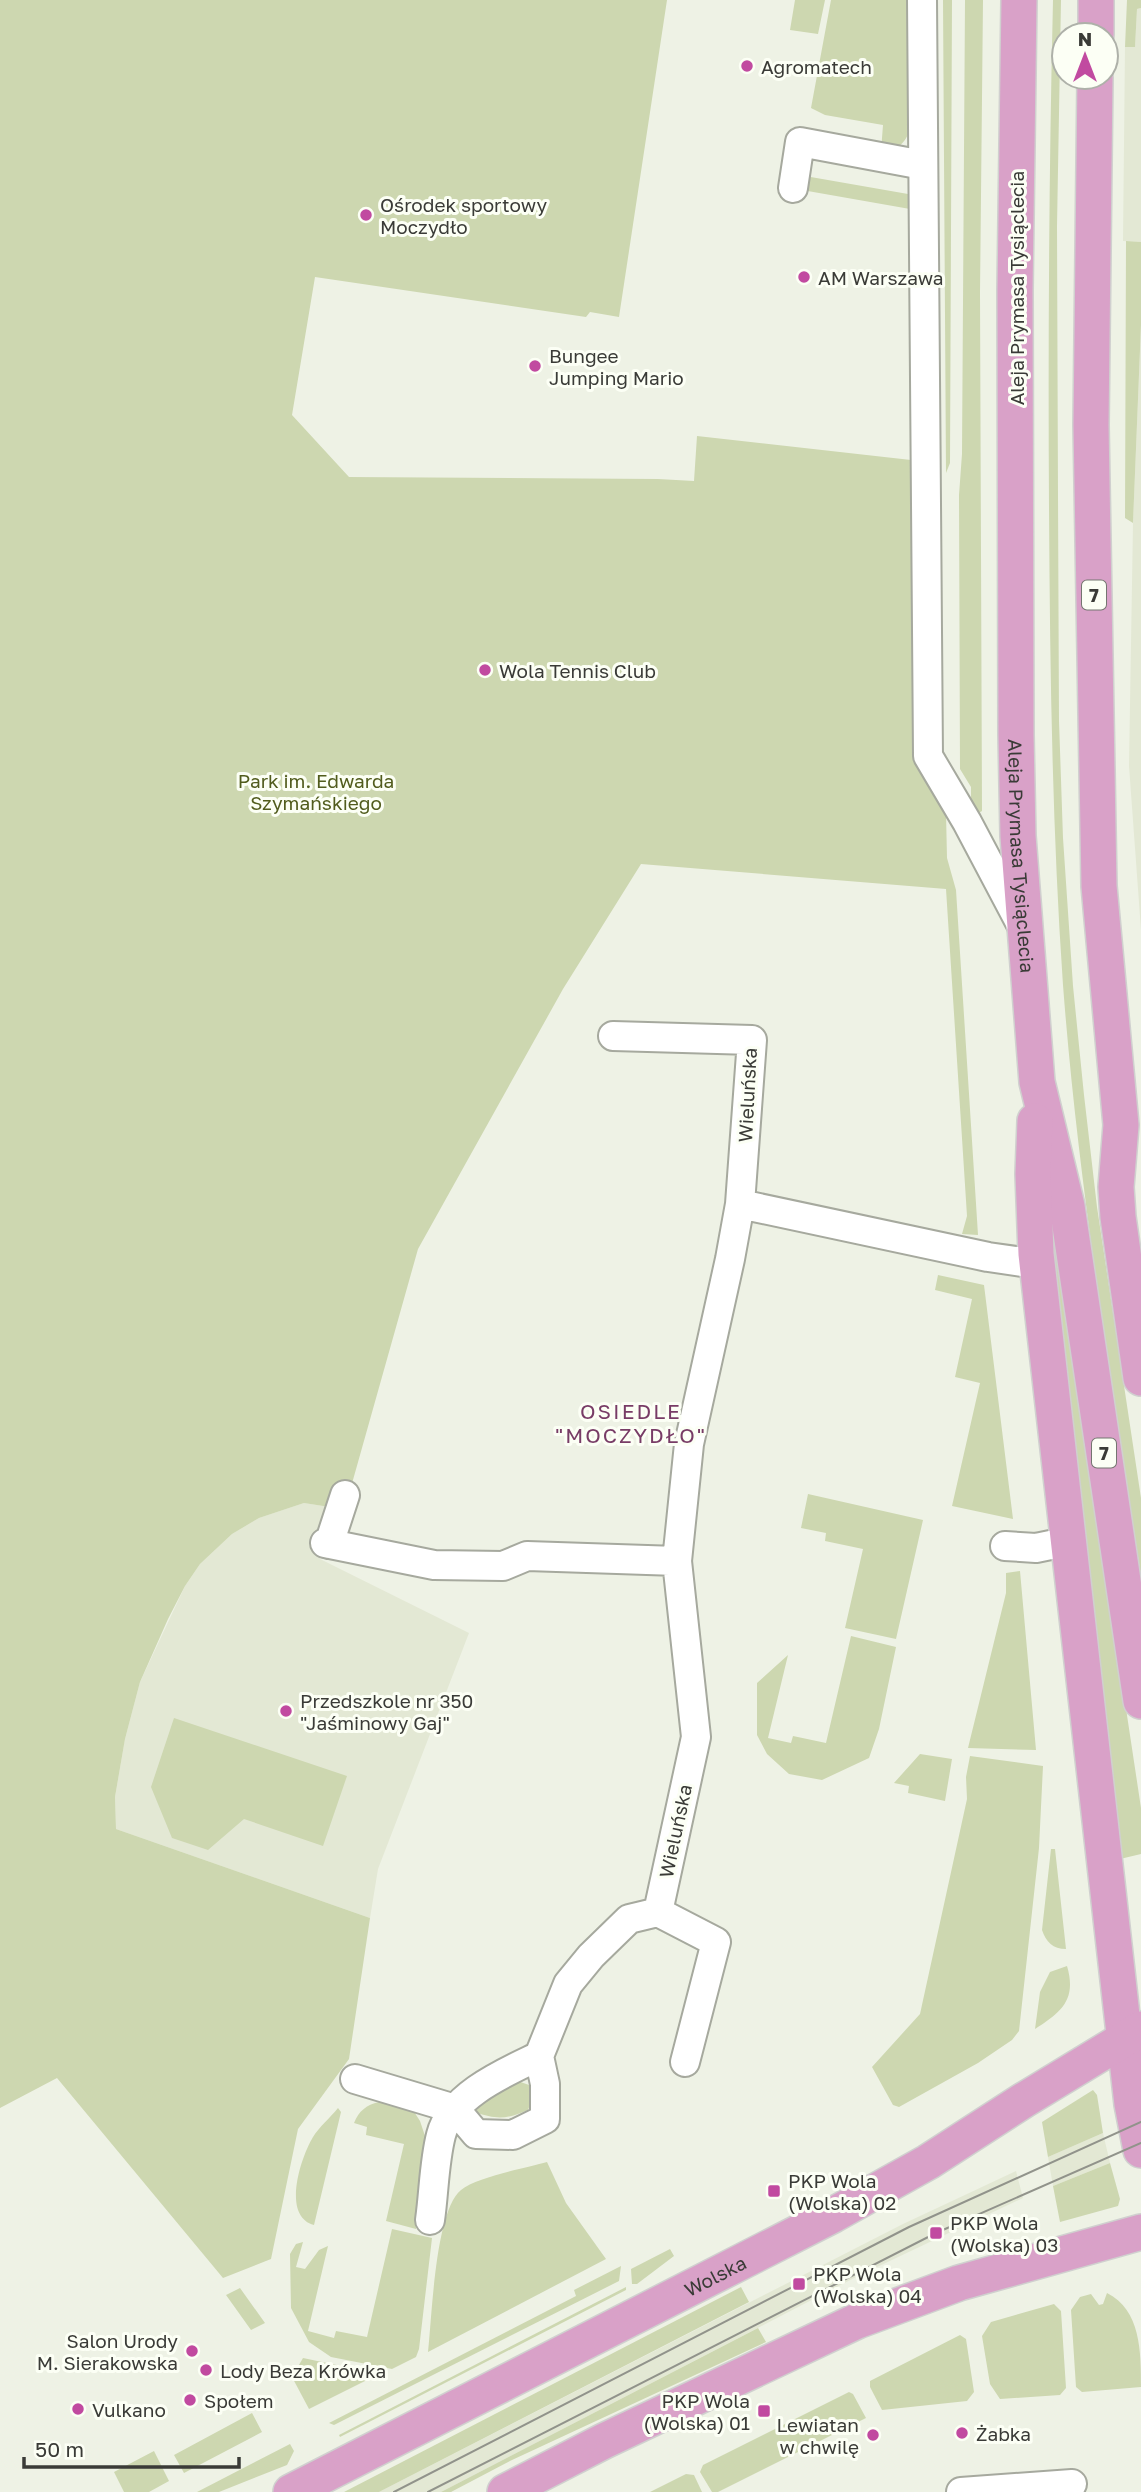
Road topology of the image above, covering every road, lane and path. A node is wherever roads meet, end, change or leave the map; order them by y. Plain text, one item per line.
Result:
1 (922, 0) edge
2 (1019, 0) edge
3 (1096, 0) edge
4 (1096, 21) edge
5 (1095, 91) edge
6 (923, 166) junction
7 (793, 188) dead end
8 (1025, 931) junction
9 (613, 1036) dead end
10 (1037, 1083) junction
11 (1120, 1112) junction
12 (1141, 1177) edge
13 (740, 1204) junction
14 (1037, 1264) junction
15 (1141, 1378) edge
16 (345, 1495) dead end
17 (1070, 1541) junction
18 (1005, 1546) dead end
19 (677, 1561) junction
20 (1141, 1700) edge
21 (658, 1912) junction
22 (1133, 2033) edge
23 (539, 2056) junction
24 (685, 2062) dead end
25 (355, 2079) dead end
26 (454, 2109) junction
27 (1141, 2150) edge
28 (430, 2220) dead end
29 (1141, 2232) edge
30 (1072, 2484) dead end
31 (291, 2492) edge
32 (505, 2492) edge
33 (961, 2492) edge

1 - 6 street
2 - 8 main road, Aleja Prymasa Tysiąclecia / 7
3 - 4 main road
5 - 11 main road, 7
6 - 7 street
6 - 8 street
8 - 10 main road, Aleja Prymasa Tysiąclecia / 7
9 - 13 street, Wieluńska
10 - 14 main road
10 - 20 main road, Aleja Prymasa Tysiąclecia / 7
11 - 12 main road
11 - 15 main road, 7
13 - 14 street
13 - 19 street, Wieluńska
14 - 17 main road
16 - 19 street
17 - 18 street
17 - 22 main road
19 - 21 street, Wieluńska
21 - 23 street
21 - 24 street
22 - 27 main road
22 - 31 main road, Wolska
23 - 26 street
23 - 26 street
25 - 26 street
26 - 28 street
29 - 32 main road
30 - 33 street

